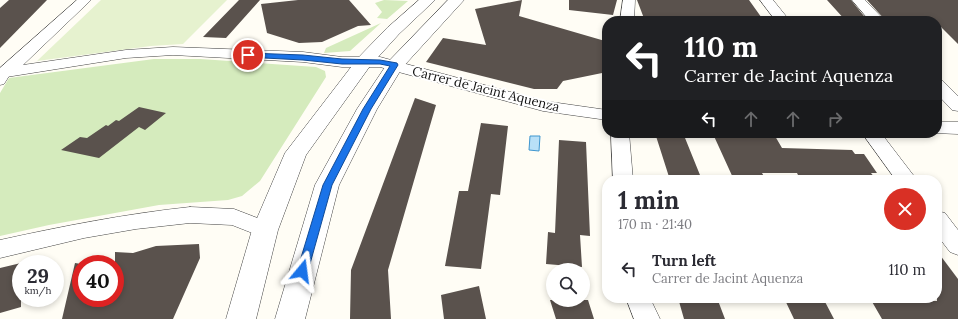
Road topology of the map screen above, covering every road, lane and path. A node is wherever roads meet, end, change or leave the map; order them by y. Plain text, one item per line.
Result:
1 (85, 0) edge
2 (428, 0) edge
3 (457, 0) edge
4 (629, 0) edge
5 (766, 0) edge
6 (858, 0) edge
7 (627, 16) edge
8 (779, 16) edge
9 (873, 16) edge
10 (364, 62) junction
11 (395, 65) junction
12 (2, 76) edge
13 (942, 89) edge
14 (958, 106) edge
15 (602, 114) edge
16 (942, 128) edge
17 (958, 128) edge
18 (620, 138) edge
19 (874, 138) edge
20 (623, 175) edge
21 (903, 175) edge
22 (942, 225) edge
23 (265, 230) junction
24 (958, 246) edge
25 (0, 249) edge
26 (640, 303) edge
27 (241, 319) edge
28 (290, 319) edge
29 (647, 319) edge

1 - 12 street
2 - 10 street
3 - 11 street
4 - 7 street
5 - 8 street
6 - 9 street
10 - 11 street, Carrer de Jacint Aquenza
10 - 12 street, Carrer de Jacint Aquenza
10 - 23 street
11 - 15 street, Carrer de Jacint Aquenza
11 - 28 street
13 - 14 street
16 - 17 street
18 - 20 street
19 - 21 street
22 - 24 street
23 - 25 street
23 - 27 street
26 - 29 street

